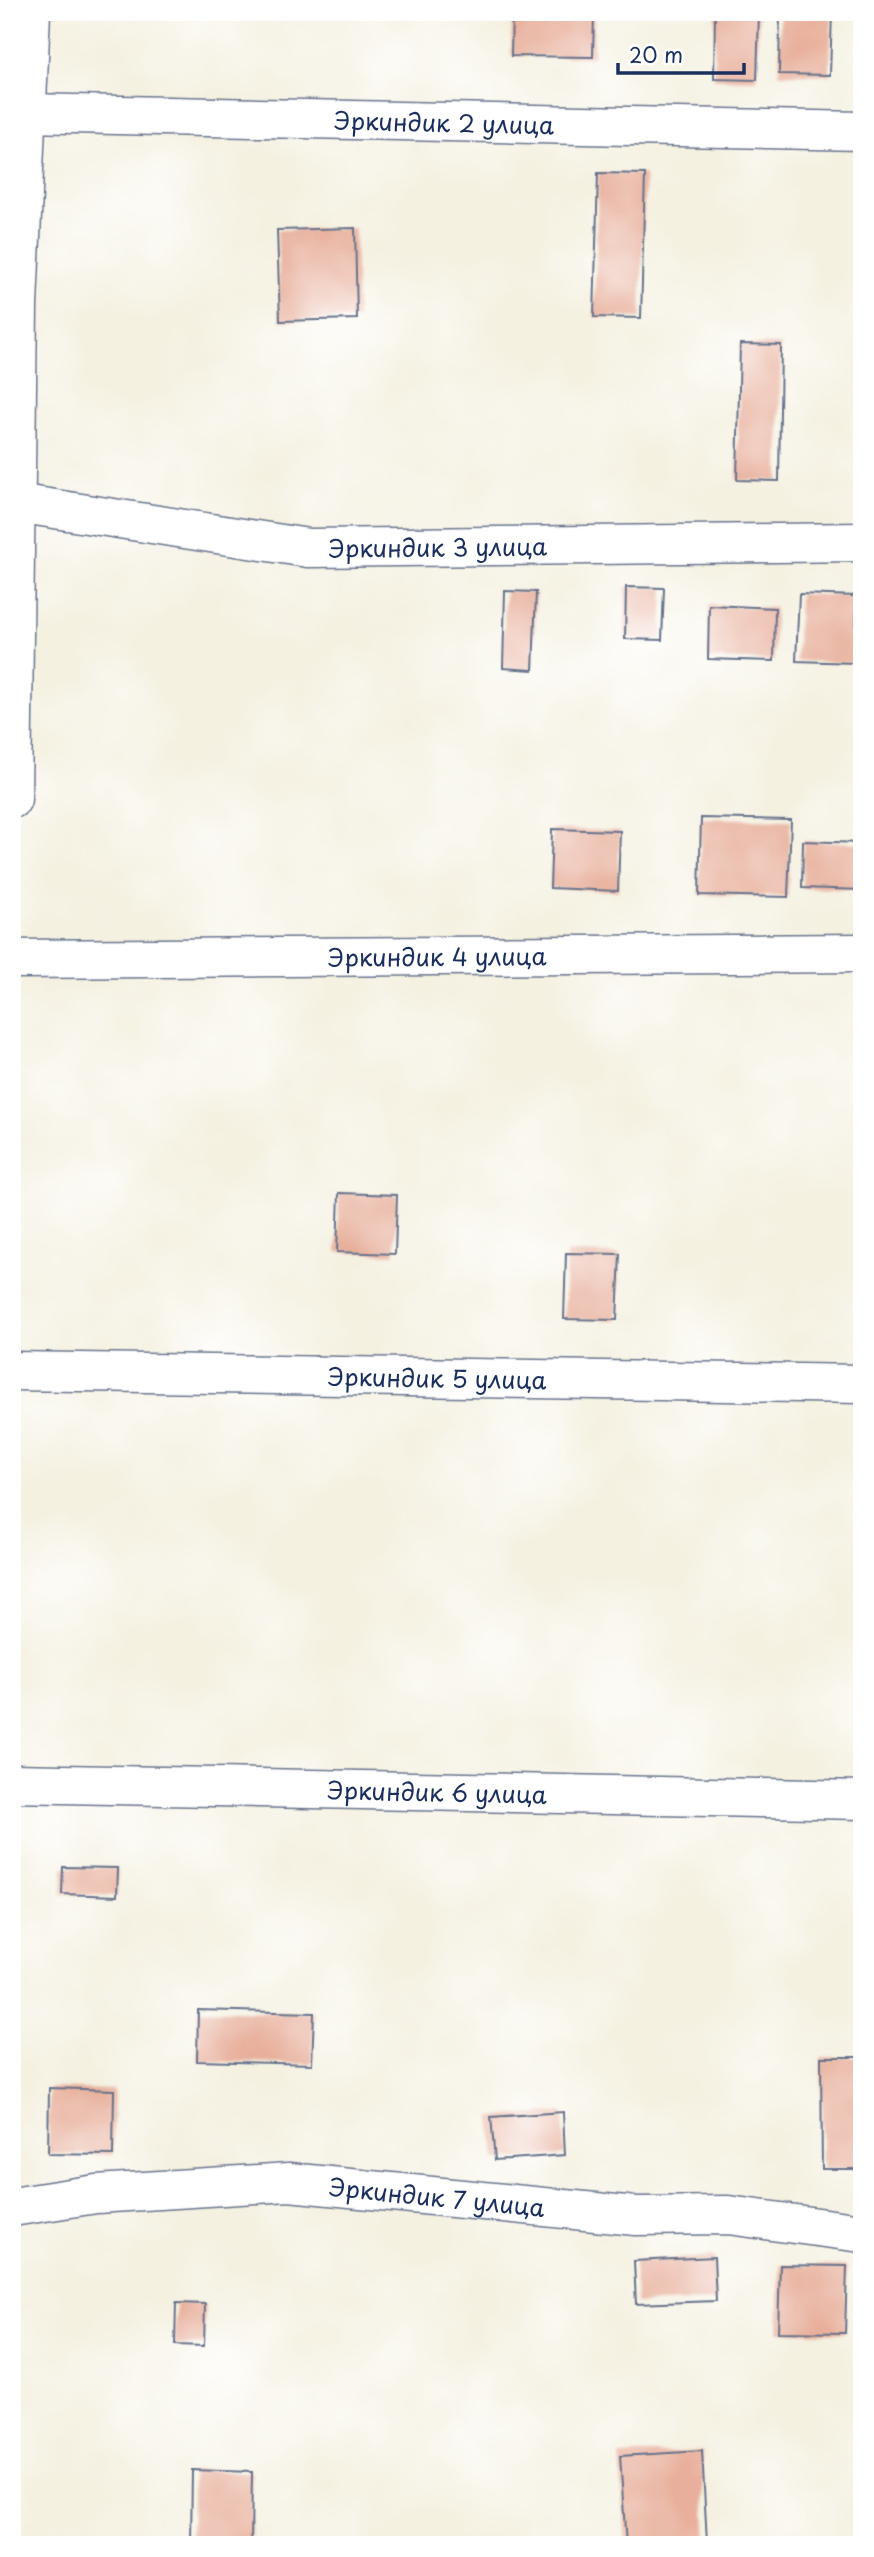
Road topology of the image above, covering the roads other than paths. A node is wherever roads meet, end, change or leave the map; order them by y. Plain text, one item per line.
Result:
1 (31, 12) edge
2 (26, 113) junction
3 (862, 131) edge
4 (15, 305) edge
5 (16, 503) junction
6 (862, 542) edge
7 (12, 799) edge
8 (862, 953) edge
9 (12, 959) edge
10 (12, 1371) edge
11 (862, 1384) edge
12 (12, 1783) edge
13 (862, 1800) edge
14 (12, 2207) edge
15 (862, 2234) edge

1 - 2 street
2 - 3 street, Эркиндик 2 улица
2 - 4 street
4 - 5 street
5 - 6 street, Эркиндик 3 улица
5 - 7 street
8 - 9 street, Эркиндик 4 улица
10 - 11 street, Эркиндик 5 улица
12 - 13 street, Эркиндик 6 улица
14 - 15 street, Эркиндик 7 улица

